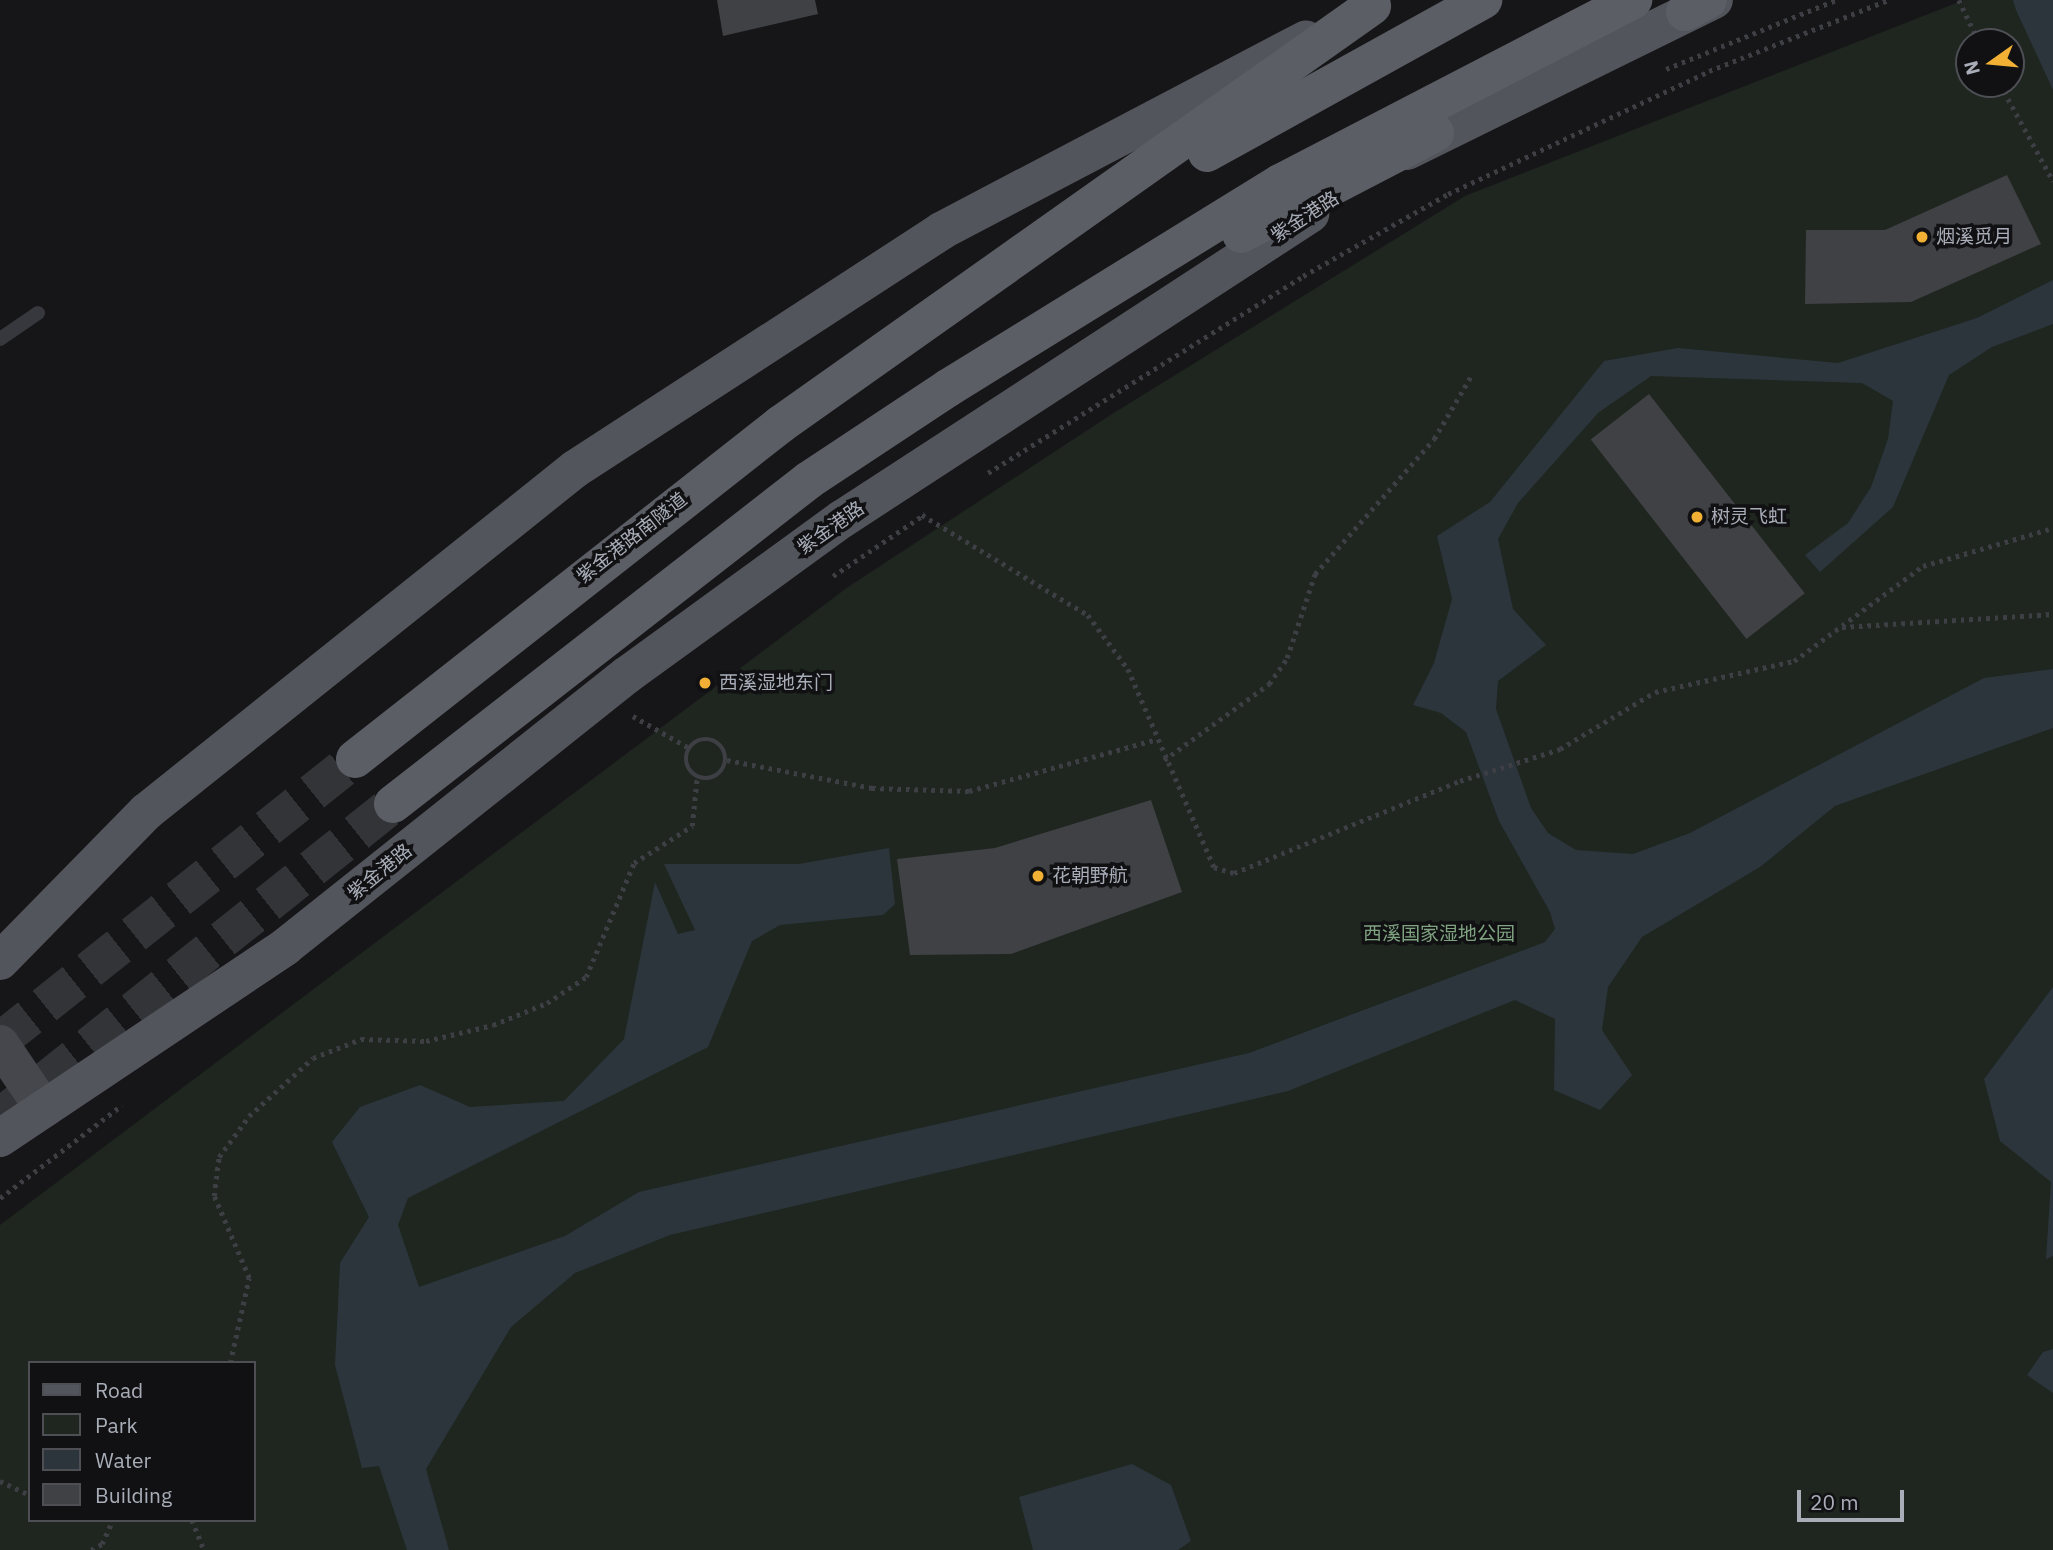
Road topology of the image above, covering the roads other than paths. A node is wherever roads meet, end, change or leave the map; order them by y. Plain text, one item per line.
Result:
1 (1483, 0) edge
2 (1633, 0) edge
3 (1379, 3) edge
4 (1702, 4) edge
5 (1435, 133) junction
6 (38, 313) dead end
7 (919, 331) junction
8 (0, 339) edge
9 (948, 388) junction
10 (355, 759) tunnel mouth
11 (393, 804) tunnel mouth
12 (0, 961) edge
13 (0, 1044) edge
14 (44, 1109) junction
15 (0, 1138) edge

1 - 7 highway
2 - 9 highway, 紫金港路
3 - 7 highway
3 - 12 main road
4 - 5 main road, 紫金港路
5 - 9 highway
5 - 14 main road, 紫金港路
6 - 8 lane
7 - 10 highway, 紫金港路南隧道
9 - 11 highway
13 - 14 main road
14 - 15 main road, 紫金港路

